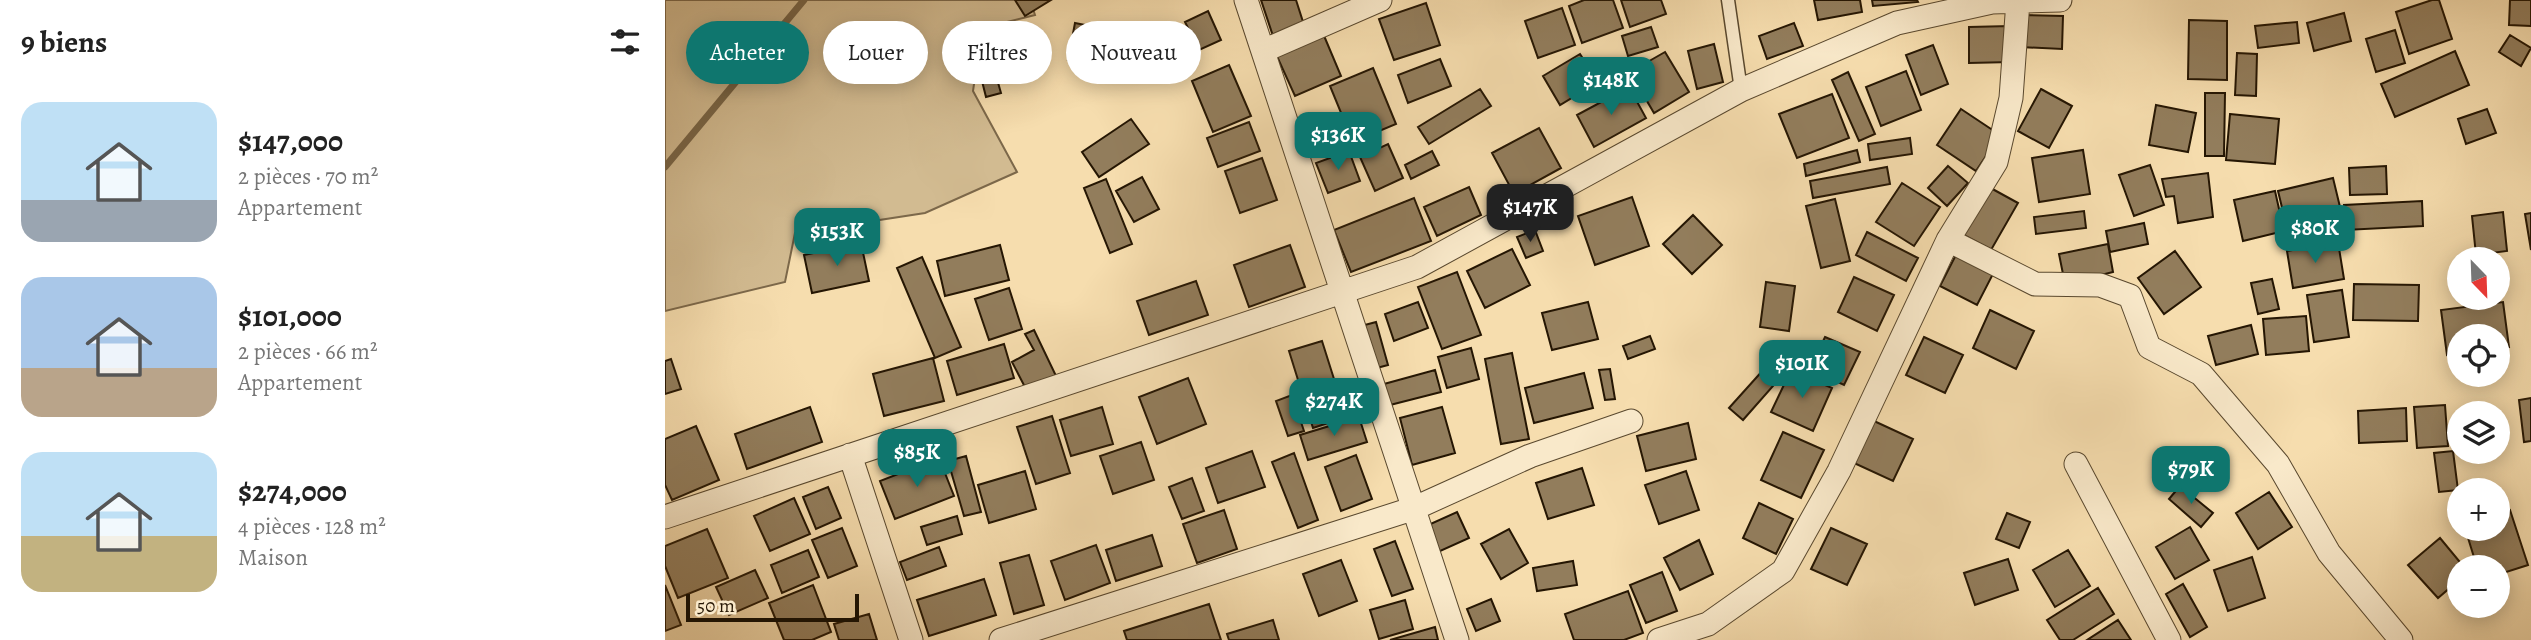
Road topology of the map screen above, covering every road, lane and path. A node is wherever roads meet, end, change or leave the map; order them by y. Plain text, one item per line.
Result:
1 (1246, 0) edge
2 (1380, 0) edge
3 (1728, 0) edge
4 (2060, 0) edge
5 (2018, 1) edge
6 (1263, 51) junction
7 (1741, 90) junction
8 (1948, 240) junction
9 (1341, 292) junction
10 (1631, 421) dead end
11 (850, 455) junction
12 (2076, 464) dead end
13 (1415, 508) junction
14 (665, 517) edge
15 (911, 640) edge
16 (1001, 640) edge
17 (1457, 640) edge
18 (1659, 640) edge
19 (2169, 640) edge
20 (2400, 640) edge

1 - 6 street
2 - 6 street
3 - 7 lane
4 - 5 street
5 - 7 street
5 - 8 street
6 - 9 street
7 - 9 street
8 - 18 street
8 - 20 street
9 - 11 street
9 - 13 street
10 - 13 street
11 - 14 street
11 - 15 street
12 - 19 street
13 - 16 street
13 - 17 street

